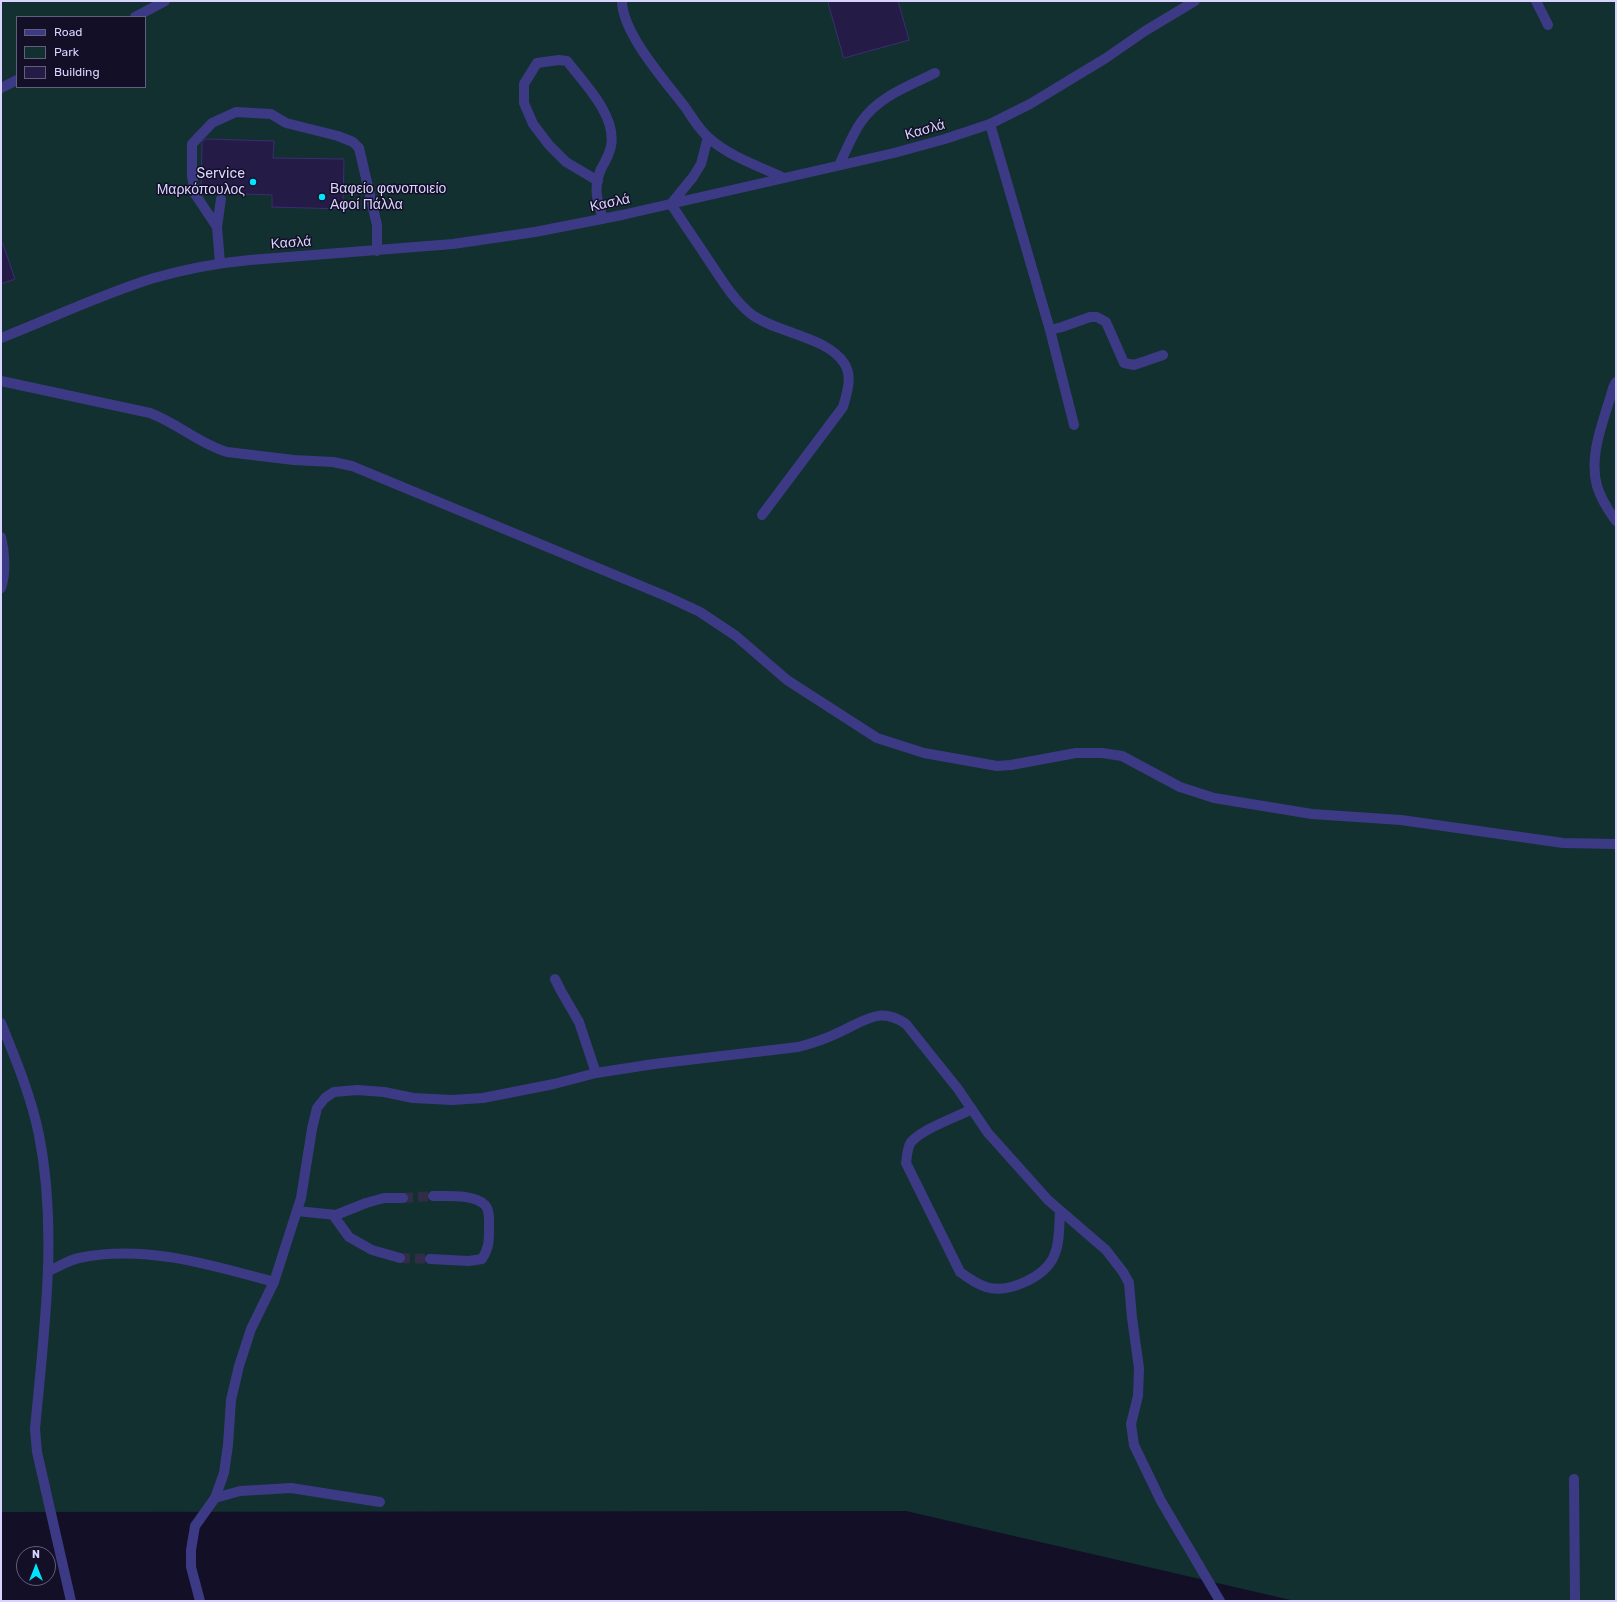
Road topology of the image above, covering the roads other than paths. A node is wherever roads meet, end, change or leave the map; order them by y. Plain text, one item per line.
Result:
1 (166, 1) edge
2 (622, 1) edge
3 (1195, 1) edge
4 (1536, 1) edge
5 (137, 16) edge
6 (1548, 25) dead end
7 (935, 73) dead end
8 (16, 80) edge
9 (1, 88) edge
10 (990, 124) junction
11 (708, 137) junction
12 (839, 166) junction
13 (784, 178) junction
14 (598, 181) junction
15 (221, 199) dead end
16 (671, 204) junction
17 (603, 219) junction
18 (217, 228) junction
19 (377, 251) junction
20 (220, 263) junction
21 (1050, 330) junction
22 (1, 338) edge
23 (1163, 355) dead end
24 (1, 381) edge
25 (1616, 382) edge
26 (1074, 425) dead end
27 (762, 515) dead end
28 (1616, 522) edge
29 (1, 537) edge
30 (1, 588) edge
31 (1616, 844) edge
32 (556, 979) dead end
33 (1, 1023) edge
34 (596, 1073) junction
35 (972, 1109) junction
36 (433, 1196) tunnel mouth
37 (403, 1198) tunnel mouth
38 (297, 1211) junction
39 (1060, 1211) junction
40 (333, 1215) junction
41 (400, 1258) tunnel mouth
42 (430, 1259) tunnel mouth
43 (48, 1271) junction
44 (274, 1282) junction
45 (1574, 1479) dead end
46 (215, 1498) junction
47 (380, 1502) dead end
48 (71, 1601) edge
49 (200, 1601) edge
50 (1220, 1601) edge
51 (1575, 1601) edge

1 - 5 street
2 - 11 street
3 - 10 street, Κασλά
4 - 6 street
7 - 12 street
8 - 9 street
10 - 12 street, Κασλά
10 - 21 street
11 - 13 street
11 - 16 street
12 - 13 street, Κασλά
13 - 16 street, Κασλά
14 - 14 street
14 - 17 street
15 - 18 street
16 - 17 street, Κασλά
16 - 27 street
17 - 19 street, Κασλά
18 - 19 street
18 - 20 street
19 - 20 street, Κασλά
20 - 22 street, Κασλά
21 - 23 street
21 - 26 street
24 - 31 street
25 - 28 street
29 - 30 street
32 - 34 street
33 - 43 street
34 - 35 street
34 - 38 street
35 - 39 street
35 - 39 street
36 - 42 street
37 - 40 street
38 - 40 street
38 - 44 street
39 - 50 street
40 - 41 street
43 - 44 street
43 - 48 street
44 - 46 street
45 - 51 street
46 - 47 street
46 - 49 street

